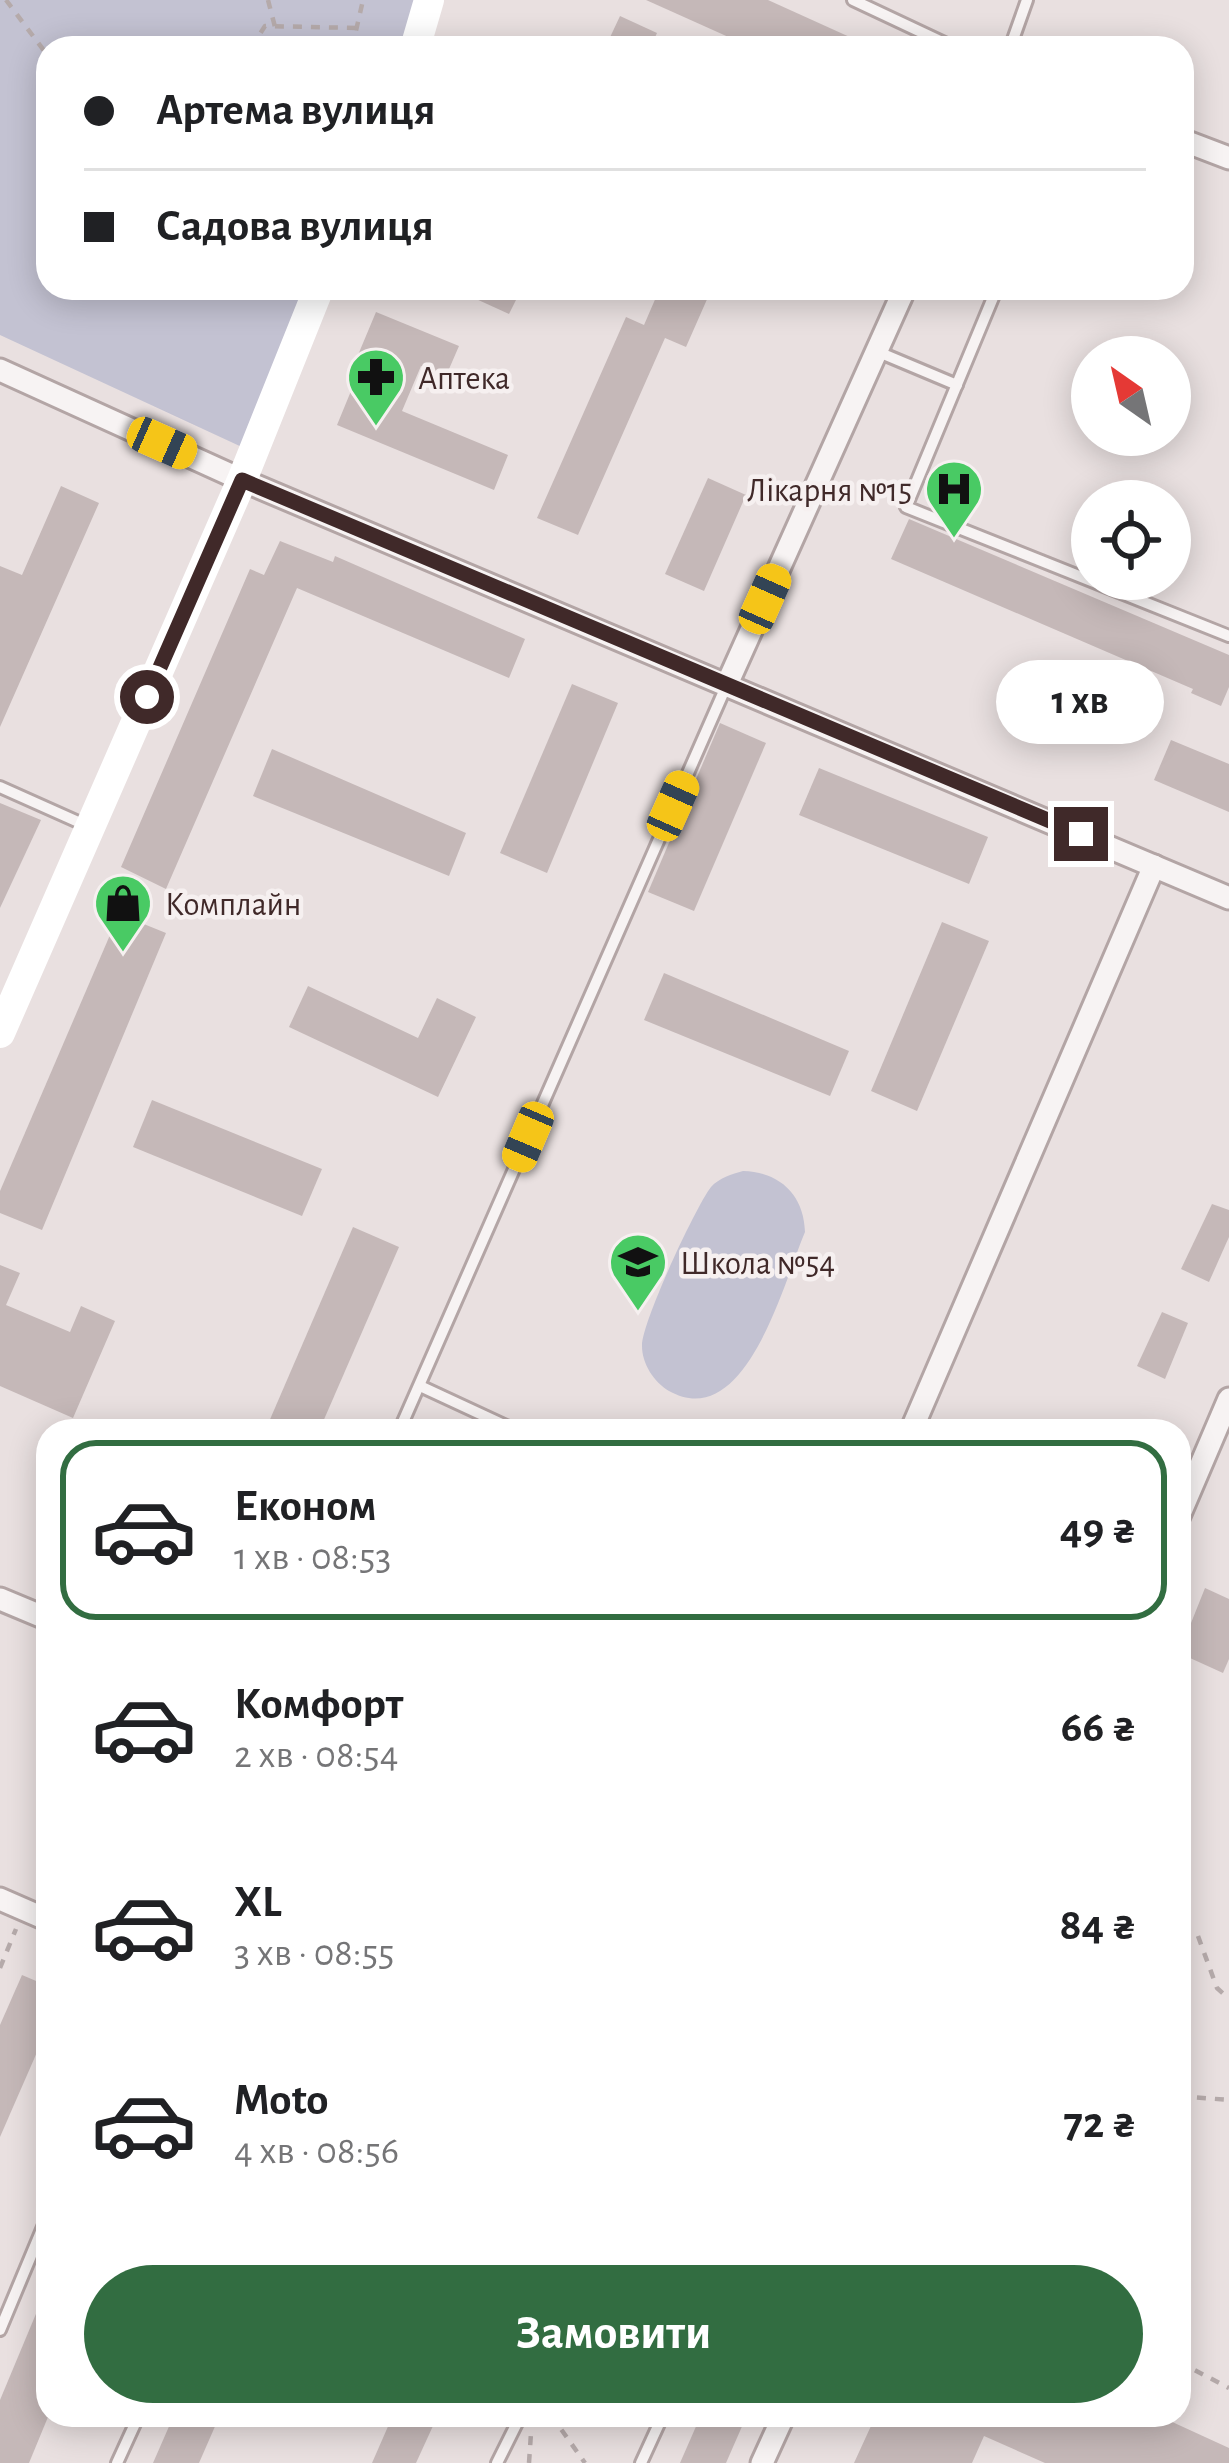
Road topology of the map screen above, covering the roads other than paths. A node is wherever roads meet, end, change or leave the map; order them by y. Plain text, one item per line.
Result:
1 (428, 0) edge
2 (853, 0) edge
3 (1027, 0) edge
4 (419, 36) edge
5 (930, 36) edge
6 (1014, 36) edge
7 (1194, 145) edge
8 (1229, 158) edge
9 (314, 300) edge
10 (899, 300) edge
11 (992, 300) edge
12 (876, 351) junction
13 (0, 370) edge
14 (957, 386) junction
15 (242, 480) junction
16 (1229, 636) edge
17 (728, 682) junction
18 (0, 787) edge
19 (90, 827) junction
20 (1154, 866) junction
21 (1229, 898) edge
22 (0, 1033) edge
23 (420, 1385) junction
24 (1229, 1400) edge
25 (404, 1419) edge
26 (492, 1419) edge
27 (915, 1419) edge
28 (1191, 1488) edge
29 (0, 1599) edge
30 (36, 1614) edge
31 (0, 1899) edge
32 (36, 1914) edge
33 (36, 2244) edge
34 (0, 2330) edge
35 (134, 2427) edge
36 (515, 2427) edge
37 (657, 2427) edge
38 (778, 2427) edge
39 (117, 2463) edge
40 (497, 2463) edge
41 (641, 2463) edge
42 (762, 2463) edge

1 - 4 street
2 - 5 lane
3 - 6 lane
7 - 8 street
9 - 15 street
10 - 12 street
11 - 14 lane
12 - 14 lane
12 - 17 street
13 - 15 street
14 - 16 lane
15 - 17 street
15 - 19 street
17 - 20 street
17 - 23 lane
18 - 19 lane
19 - 22 street
20 - 21 street
20 - 27 street
23 - 25 lane
23 - 26 lane
24 - 28 street
29 - 30 street
31 - 32 street
33 - 34 lane
35 - 39 lane
36 - 40 lane
37 - 41 lane
38 - 42 street

